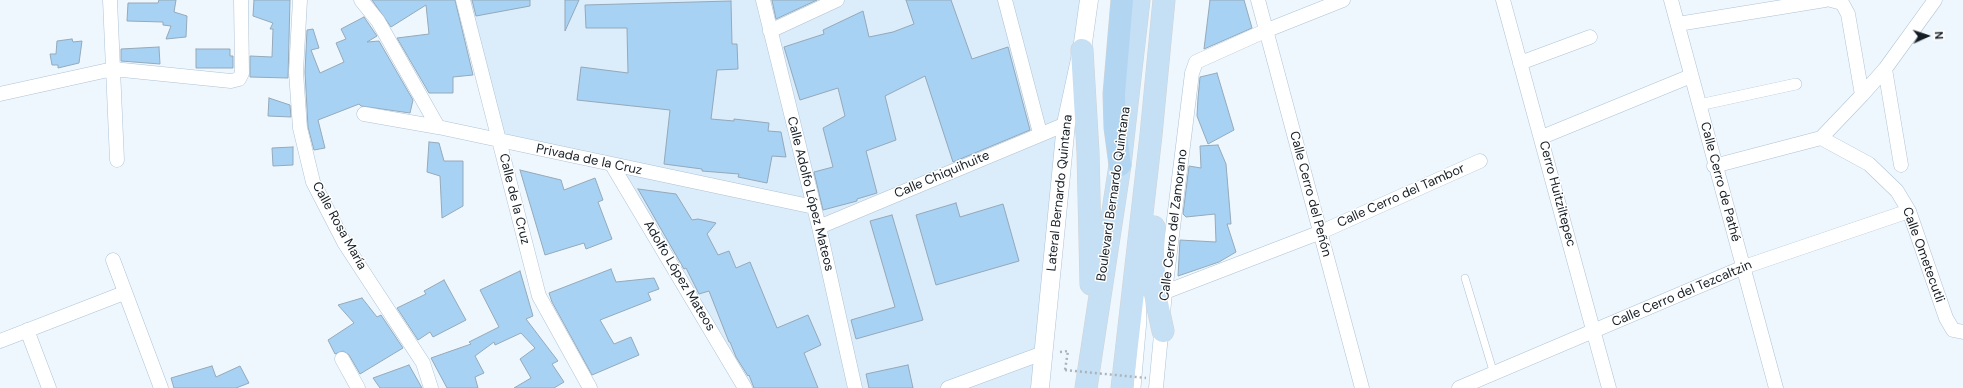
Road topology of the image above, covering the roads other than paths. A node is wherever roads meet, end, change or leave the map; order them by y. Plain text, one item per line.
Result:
1 (110, 0) edge
2 (241, 0) edge
3 (300, 0) edge
4 (361, 0) edge
5 (463, 0) edge
6 (763, 0) edge
7 (837, 0) edge
8 (1005, 0) edge
9 (1089, 0) edge
10 (1122, 0) edge
11 (1139, 0) edge
12 (1164, 0) edge
13 (1258, 0) edge
14 (1343, 0) edge
15 (1503, 0) edge
16 (1671, 0) edge
17 (1824, 0) edge
18 (1831, 0) edge
19 (1935, 0) edge
20 (1678, 24) junction
21 (770, 31) junction
22 (1265, 31) junction
23 (1590, 37) dead end
24 (1082, 50) junction
25 (1520, 63) junction
26 (113, 69) junction
27 (1885, 69) junction
28 (1691, 76) junction
29 (1796, 84) dead end
30 (0, 94) edge
31 (1862, 95) junction
32 (1699, 105) junction
33 (364, 114) dead end
34 (1066, 124) junction
35 (438, 127) junction
36 (1040, 133) junction
37 (1151, 135) junction
38 (1542, 137) junction
39 (1821, 138) junction
40 (499, 141) junction
41 (117, 160) dead end
42 (1480, 162) dead end
43 (612, 165) junction
44 (1120, 165) junction
45 (1901, 165) dead end
46 (1714, 166) junction
47 (814, 207) junction
48 (1909, 211) junction
49 (819, 227) junction
50 (1321, 232) junction
51 (1138, 254) junction
52 (113, 260) dead end
53 (1744, 267) junction
54 (1465, 278) dead end
55 (1165, 292) junction
56 (124, 293) junction
57 (27, 330) junction
58 (1162, 331) junction
59 (1593, 332) junction
60 (1963, 332) edge
61 (1094, 335) junction
62 (0, 341) edge
63 (1043, 353) junction
64 (342, 359) dead end
65 (1494, 374) junction
66 (49, 388) edge
67 (161, 388) edge
68 (358, 388) edge
69 (431, 388) edge
70 (590, 388) edge
71 (745, 388) edge
72 (855, 388) edge
73 (948, 388) edge
74 (1040, 388) edge
75 (1086, 388) edge
76 (1122, 388) edge
77 (1137, 388) edge
78 (1156, 388) edge
79 (1362, 388) edge
80 (1459, 388) edge
81 (1609, 388) edge
82 (1776, 388) edge

1 - 26 street
2 - 26 street
3 - 69 street, Calle Rosa María
4 - 35 street
5 - 40 street, Calle de la Cruz
6 - 21 street, Calle Adolfo López Mateos
7 - 21 street
8 - 36 street
9 - 24 street, Lateral Bernardo Quintana
10 - 44 highway
11 - 44 main road, Boulevard Bernardo Quintana
12 - 37 main road
13 - 22 street, Calle Cerro del Peñón
14 - 22 street
15 - 25 street, Cerro Huitziltepec
16 - 20 street, Calle Cerro de Pathé
17 - 20 street
18 - 31 street
19 - 27 street
20 - 28 street, Calle Cerro de Pathé
21 - 47 street, Calle Adolfo López Mateos
22 - 50 street, Calle Cerro del Peñón
22 - 55 street, Calle Cerro del Zamorano
23 - 25 street
24 - 34 street, Lateral Bernardo Quintana
24 - 61 main road
25 - 38 street, Cerro Huitziltepec
26 - 30 street
26 - 41 street
27 - 31 street
27 - 45 street
28 - 32 street, Calle Cerro de Pathé
28 - 38 street
29 - 32 street
31 - 39 street
32 - 46 street, Calle Cerro de Pathé
33 - 35 street, Privada de la Cruz
34 - 36 street, Calle Chiquihuite
34 - 63 street, Lateral Bernardo Quintana
35 - 40 street, Privada de la Cruz
36 - 49 street, Calle Chiquihuite
37 - 51 main road
37 - 58 main road
38 - 59 street, Cerro Huitziltepec
39 - 46 street
39 - 48 street, Calle Ometecutli
40 - 43 street, Privada de la Cruz
40 - 70 street, Calle de la Cruz
42 - 50 street, Calle Cerro del Tambor
43 - 47 street, Privada de la Cruz
43 - 71 street, Adolfo López Mateos
44 - 61 main road, Boulevard Bernardo Quintana
46 - 53 street, Calle Cerro de Pathé
47 - 49 street, Calle Adolfo López Mateos
48 - 53 street, Calle Cerro del Tezcaltzin
48 - 60 street, Calle Ometecutli
49 - 72 street, Calle Adolfo López Mateos
50 - 55 street, Calle Cerro del Tambor
50 - 79 street, Calle Cerro del Peñón
51 - 76 main road
51 - 77 lane
52 - 56 street
53 - 59 street, Calle Cerro del Tezcaltzin
53 - 82 street, Calle Cerro de Pathé
54 - 65 lane
55 - 58 street, Calle Cerro del Zamorano
56 - 57 street
56 - 67 street
57 - 62 street
57 - 66 street
58 - 78 street, Calle Cerro del Zamorano
59 - 65 street, Calle Cerro del Tezcaltzin
59 - 81 street, Cerro Huitziltepec
61 - 75 main road, Boulevard Bernardo Quintana
63 - 73 street
63 - 74 street, Lateral Bernardo Quintana
64 - 68 street
65 - 80 street, Calle Cerro del Tezcaltzin

